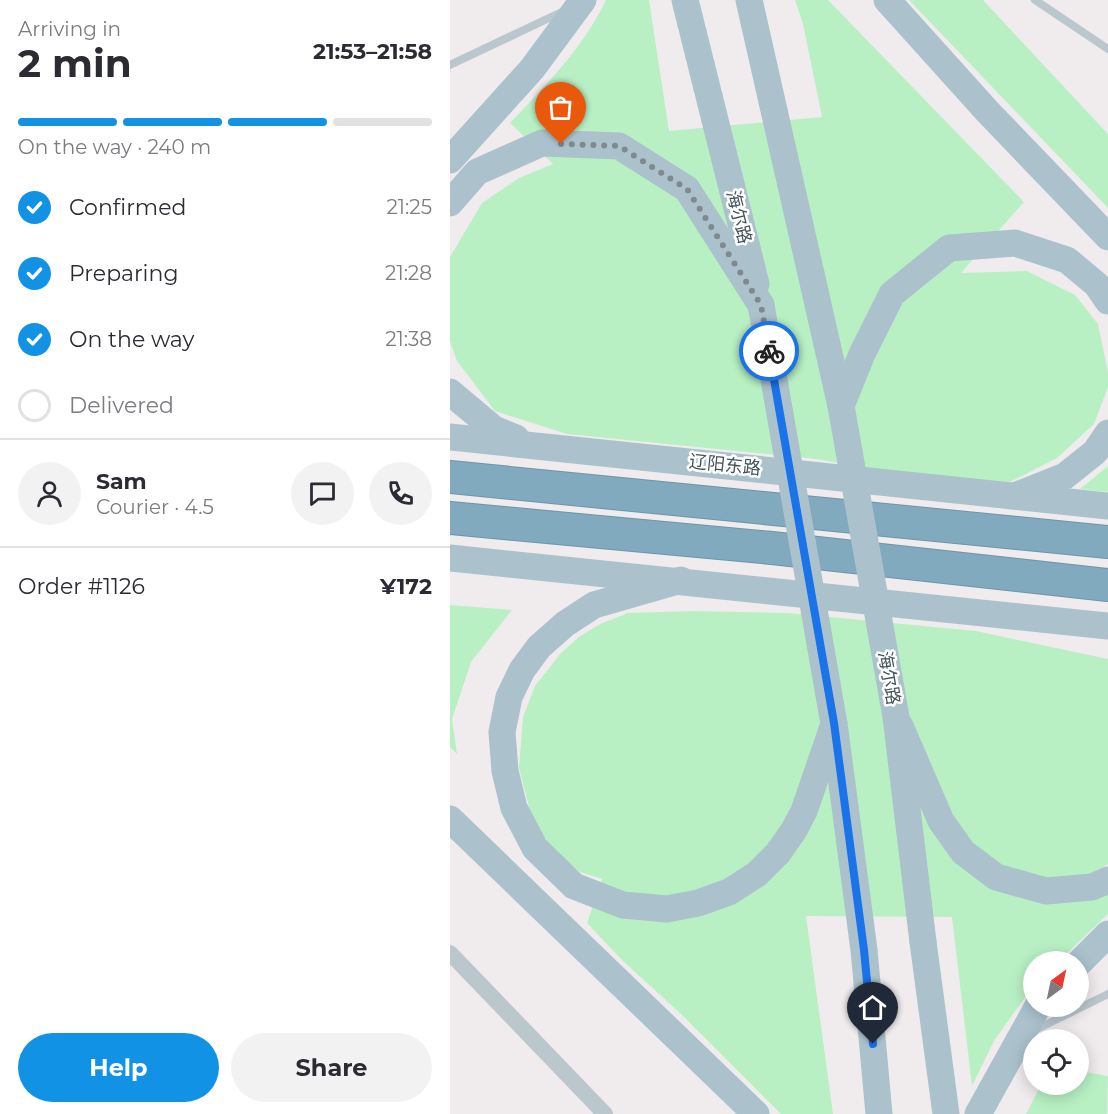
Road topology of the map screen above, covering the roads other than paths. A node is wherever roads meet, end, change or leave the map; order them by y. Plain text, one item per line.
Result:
1 (685, 0) edge
2 (749, 0) edge
3 (887, 0) edge
4 (1035, 0) edge
5 (583, 1) edge
6 (1108, 49) edge
7 (450, 65) edge
8 (450, 160) edge
9 (450, 203) edge
10 (1108, 237) edge
11 (1108, 301) edge
12 (761, 305) junction
13 (450, 392) edge
14 (841, 406) junction
15 (1108, 433) edge
16 (450, 437) edge
17 (534, 445) junction
18 (450, 477) edge
19 (1015, 496) junction
20 (1108, 506) edge
21 (450, 518) edge
22 (1108, 542) edge
23 (450, 558) edge
24 (681, 580) junction
25 (1108, 585) edge
26 (1108, 626) edge
27 (896, 717) junction
28 (834, 723) junction
29 (450, 819) edge
30 (1108, 880) edge
31 (1108, 934) edge
32 (450, 953) edge
33 (1089, 953) edge
34 (1108, 994) edge
35 (1032, 1017) edge
36 (1021, 1037) junction
37 (605, 1114) edge
38 (756, 1114) edge
39 (879, 1114) edge
40 (946, 1114) edge
41 (978, 1114) edge

1 - 12 main road, 海尔路
2 - 14 main road, 海尔路
3 - 10 main road
4 - 6 lane
5 - 7 lane
5 - 8 main road
9 - 12 main road
11 - 14 main road
12 - 28 main road, 海尔路, bridge
13 - 17 main road
14 - 27 main road, 海尔路, bridge
15 - 19 main road
16 - 17 main road, 辽阳东路
17 - 19 main road, 辽阳东路
18 - 22 highway
19 - 20 main road, 辽阳东路
21 - 25 highway
23 - 24 main road
24 - 26 main road
24 - 28 main road
27 - 30 main road, bridge
27 - 40 main road, 海尔路, bridge
28 - 39 main road, 海尔路
29 - 38 main road
31 - 33 main road
32 - 37 street
34 - 36 lane
35 - 36 main road
36 - 41 main road

